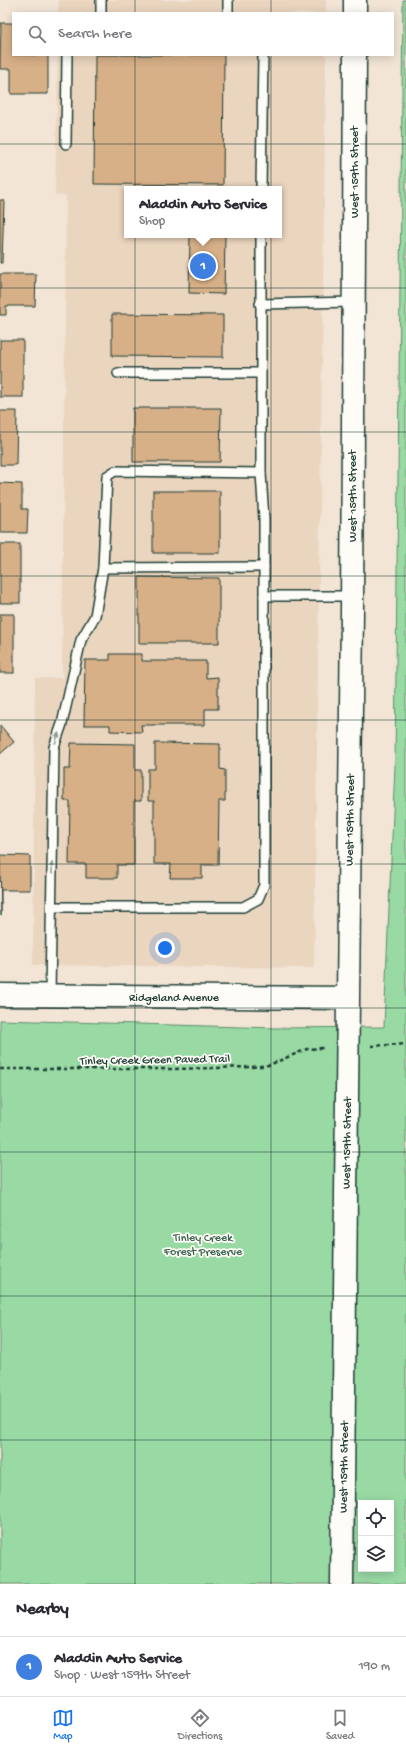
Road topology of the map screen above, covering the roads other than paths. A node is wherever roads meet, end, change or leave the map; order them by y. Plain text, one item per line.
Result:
1 (101, 0) edge
2 (228, 0) edge
3 (355, 0) edge
4 (101, 12) edge
5 (228, 12) edge
6 (355, 12) edge
7 (67, 56) edge
8 (263, 56) edge
9 (355, 56) edge
10 (66, 144) dead end
11 (261, 186) edge
12 (261, 238) edge
13 (354, 302) junction
14 (260, 304) junction
15 (118, 373) dead end
16 (260, 373) junction
17 (261, 473) junction
18 (264, 567) junction
19 (103, 568) junction
20 (264, 596) junction
21 (352, 596) junction
22 (52, 907) junction
23 (0, 995) edge
24 (50, 996) junction
25 (347, 998) junction
26 (342, 1584) edge

1 - 4 lane
2 - 5 lane
3 - 6 main road
7 - 10 lane
8 - 11 lane
9 - 13 main road, West 159th Street
12 - 14 lane
13 - 14 lane
13 - 21 main road, West 159th Street
14 - 16 lane
15 - 16 lane
16 - 17 lane
17 - 18 lane
17 - 19 lane
18 - 19 lane
18 - 20 lane
22 -> 19 lane
20 - 21 lane
20 - 22 lane
21 - 25 main road, West 159th Street
22 - 24 lane
23 - 24 main road, Ridgeland Avenue
24 - 25 main road, Ridgeland Avenue
25 - 26 main road, West 159th Street

